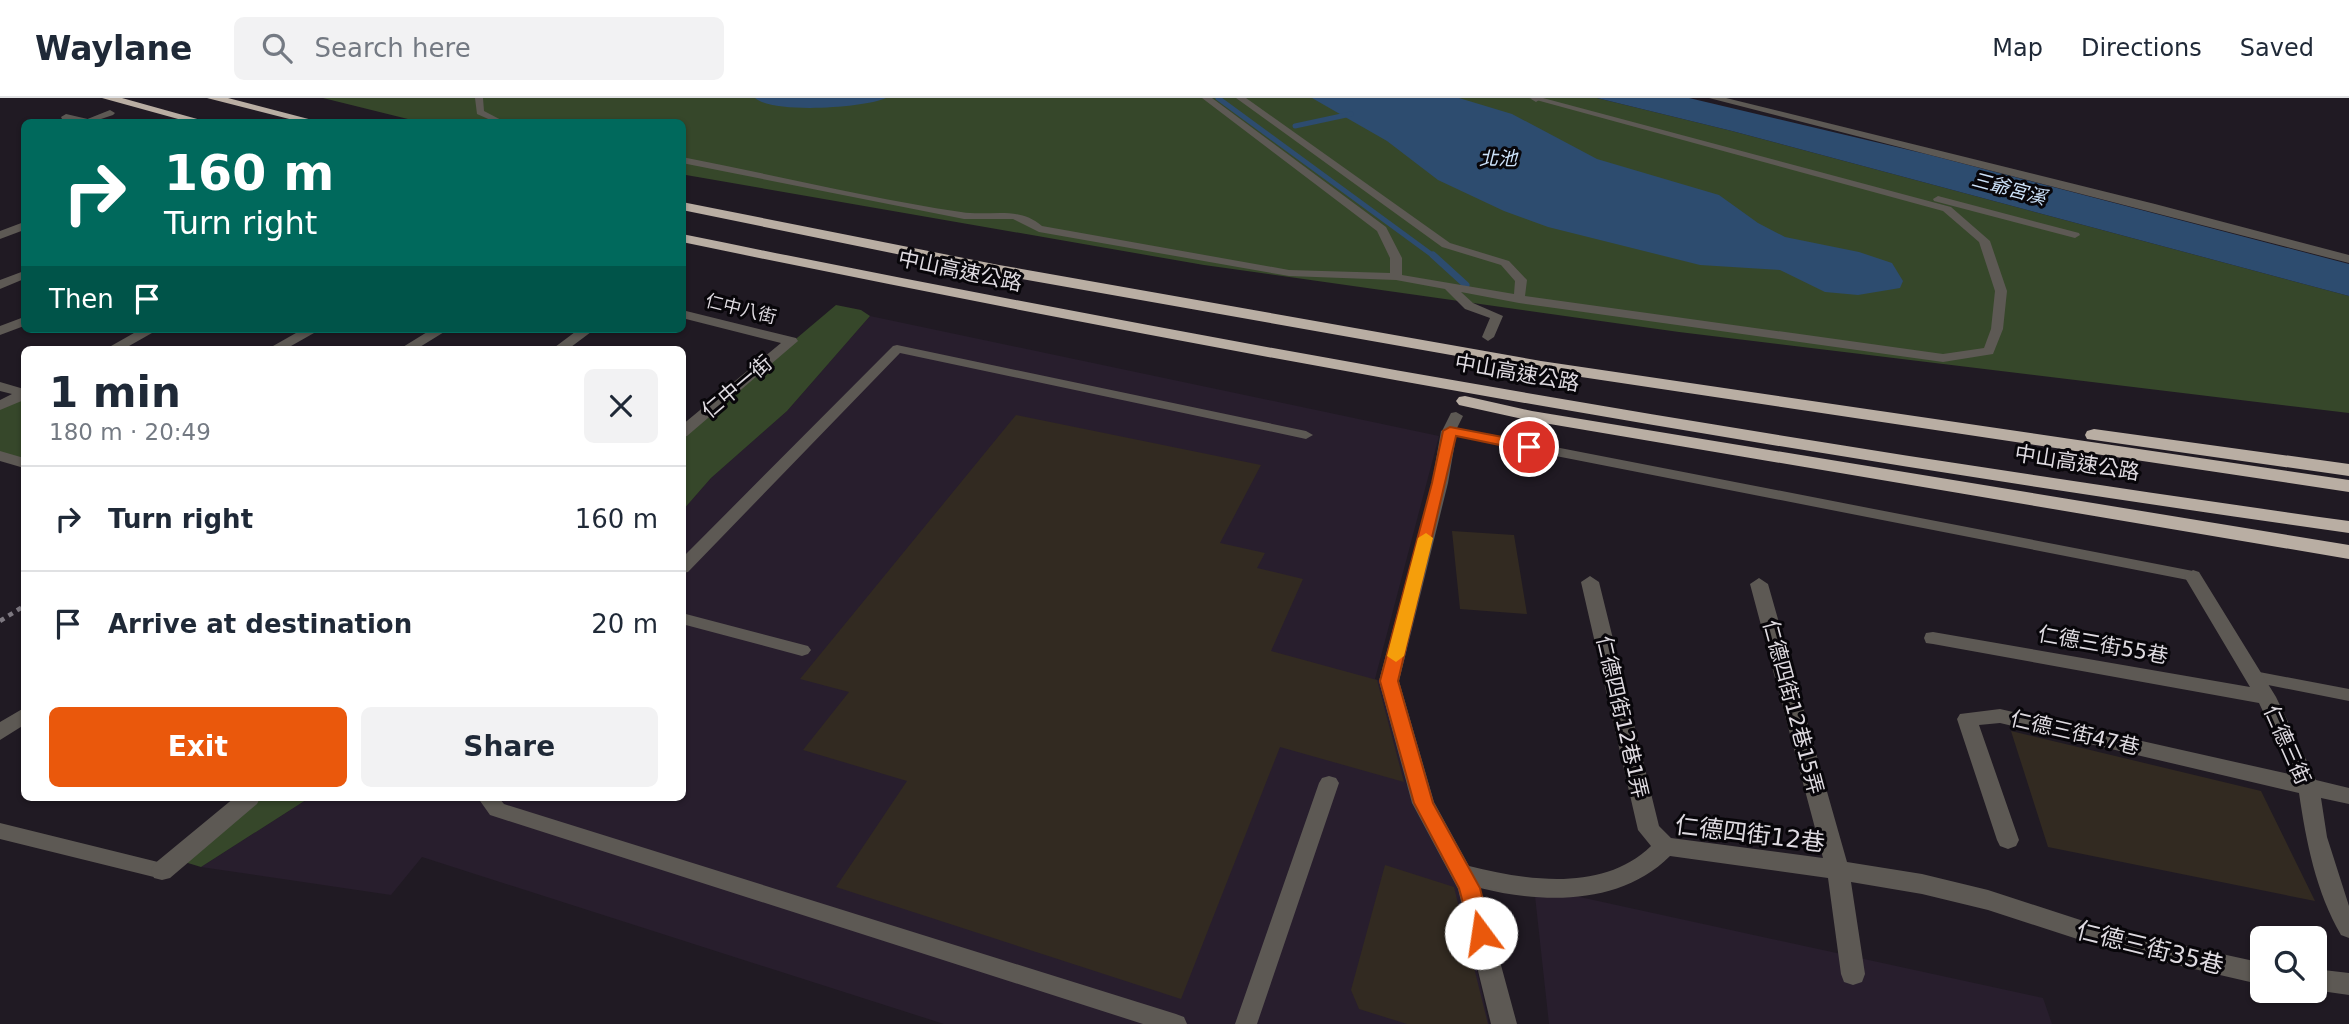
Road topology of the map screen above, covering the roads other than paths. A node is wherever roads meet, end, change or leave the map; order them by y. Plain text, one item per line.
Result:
1 (108, 98) edge
2 (213, 98) edge
3 (479, 98) edge
4 (1206, 98) edge
5 (1240, 98) edge
6 (1535, 98) edge
7 (1550, 98) edge
8 (1714, 98) edge
9 (110, 113) dead end
10 (66, 117) dead end
11 (74, 119) edge
12 (95, 119) edge
13 (190, 119) edge
14 (301, 119) edge
15 (495, 119) edge
16 (686, 161) edge
17 (686, 207) edge
18 (21, 227) edge
19 (0, 235) edge
20 (2075, 235) dead end
21 (686, 239) edge
22 (2349, 259) edge
23 (21, 276) edge
24 (1396, 277) junction
25 (0, 285) edge
26 (1449, 287) junction
27 (1519, 299) junction
28 (686, 315) edge
29 (21, 322) edge
30 (0, 331) edge
31 (144, 333) edge
32 (306, 333) edge
33 (436, 333) edge
34 (582, 333) edge
35 (1172, 336) junction
36 (1488, 337) dead end
37 (791, 341) joint
38 (119, 346) edge
39 (281, 346) edge
40 (412, 346) edge
41 (564, 346) edge
42 (1541, 366) junction
43 (0, 386) edge
44 (21, 392) edge
45 (21, 395) edge
46 (0, 406) edge
47 (686, 414) edge
48 (701, 417) junction
49 (1453, 423) joint
50 (686, 430) edge
51 (1306, 435) dead end
52 (0, 456) edge
53 (21, 462) edge
54 (2349, 470) edge
55 (2349, 486) edge
56 (2349, 527) edge
57 (2349, 552) edge
58 (686, 564) edge
59 (2193, 576) joint
60 (1590, 582) dead end
61 (1759, 584) dead end
62 (686, 619) edge
63 (1933, 638) dead end
64 (802, 650) dead end
65 (2254, 677) junction
66 (2349, 695) edge
67 (2266, 697) junction
68 (21, 717) edge
69 (0, 732) edge
70 (1329, 783) dead end
71 (2308, 785) junction
72 (2349, 796) edge
73 (246, 801) edge
74 (490, 801) edge
75 (0, 831) edge
76 (2008, 840) dead end
77 (1665, 846) junction
78 (162, 871) joint
79 (1838, 871) junction
80 (1462, 874) junction
81 (2038, 918) joint
82 (2349, 928) edge
83 (2250, 971) edge
84 (1853, 974) dead end
85 (2327, 981) edge
86 (2349, 984) edge
87 (1176, 1024) edge
88 (1246, 1024) edge
89 (1504, 1024) edge

1 - 13 highway
2 - 14 highway
3 - 15 lane
4 - 24 lane
5 - 27 lane
6 - 27 lane
7 - 20 lane
8 - 22 street
9 - 12 lane
10 - 11 street
16 - 24 lane
17 - 42 highway, 中山高速公路
18 - 19 street
21 - 35 highway, 中山高速公路
23 - 25 street
24 - 26 lane
26 - 27 lane
26 - 36 lane
28 - 37 street, 仁中八街
29 - 30 street
31 - 38 street
32 - 39 street
33 - 40 street
34 - 41 street
35 - 56 highway, 中山高速公路
35 - 57 highway
37 - 48 street, 仁中一街
42 - 54 highway
42 - 55 highway, 中山高速公路
43 - 44 street
45 - 46 street
47 - 48 street
48 - 50 street, 仁中一街
49 - 59 lane
49 - 80 street
51 - 58 lane
52 - 53 street
59 - 65 street, 仁德三街
60 - 77 street, 仁德四街12巷1弄
61 - 79 street, 仁德四街12巷15弄
62 - 64 lane
63 - 67 street, 仁德三街55巷
65 - 66 lane
65 - 67 street, 仁德三街
67 - 71 street, 仁德三街
68 - 69 street
70 - 88 lane
71 - 72 street
71 - 76 street, 仁德三街47巷
71 - 82 street, 仁德三街
73 - 78 street
74 - 87 lane
75 - 78 lane
77 - 79 street, 仁德四街12巷
77 - 80 street, 仁德四街12巷
79 - 81 street, 仁德四街12巷
79 - 84 street, 仁德四街12巷15弄
80 - 89 street
81 - 83 street, 仁德三街35巷
85 - 86 street

